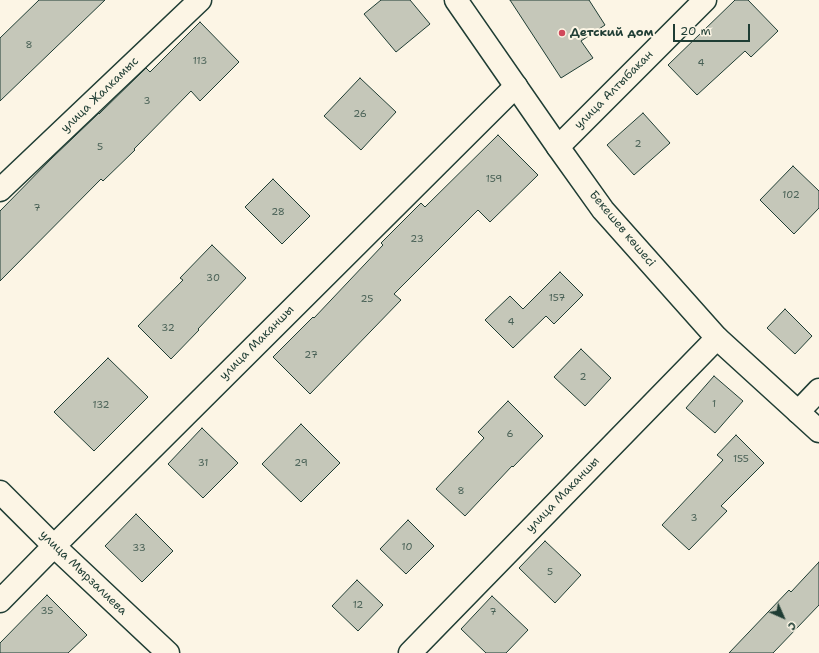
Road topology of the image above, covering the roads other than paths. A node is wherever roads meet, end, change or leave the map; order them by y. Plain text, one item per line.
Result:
1 (200, 0) edge
2 (456, 0) edge
3 (705, 0) edge
4 (516, 86) junction
5 (558, 147) junction
6 (0, 190) edge
7 (717, 338) junction
8 (819, 390) edge
9 (798, 412) junction
10 (819, 431) edge
11 (0, 492) edge
12 (54, 546) junction
13 (0, 601) edge
14 (168, 653) edge
15 (410, 653) edge

1 - 6 street, улица Жалкамыс
2 - 4 street, Бекешев көшесі
3 - 5 street, улица Алтыбакан
4 - 5 street, Бекешев көшесі
4 - 12 street, улица Маканшы
5 - 7 street, Бекешев көшесі
7 - 9 street, Бекешев көшесі
7 - 15 street, улица Маканшы
8 - 9 street
9 - 10 street, Бекешев көшесі
11 - 12 street, улица Мырзалиева
12 - 13 street, улица Маканшы
12 - 14 street, улица Мырзалиева

